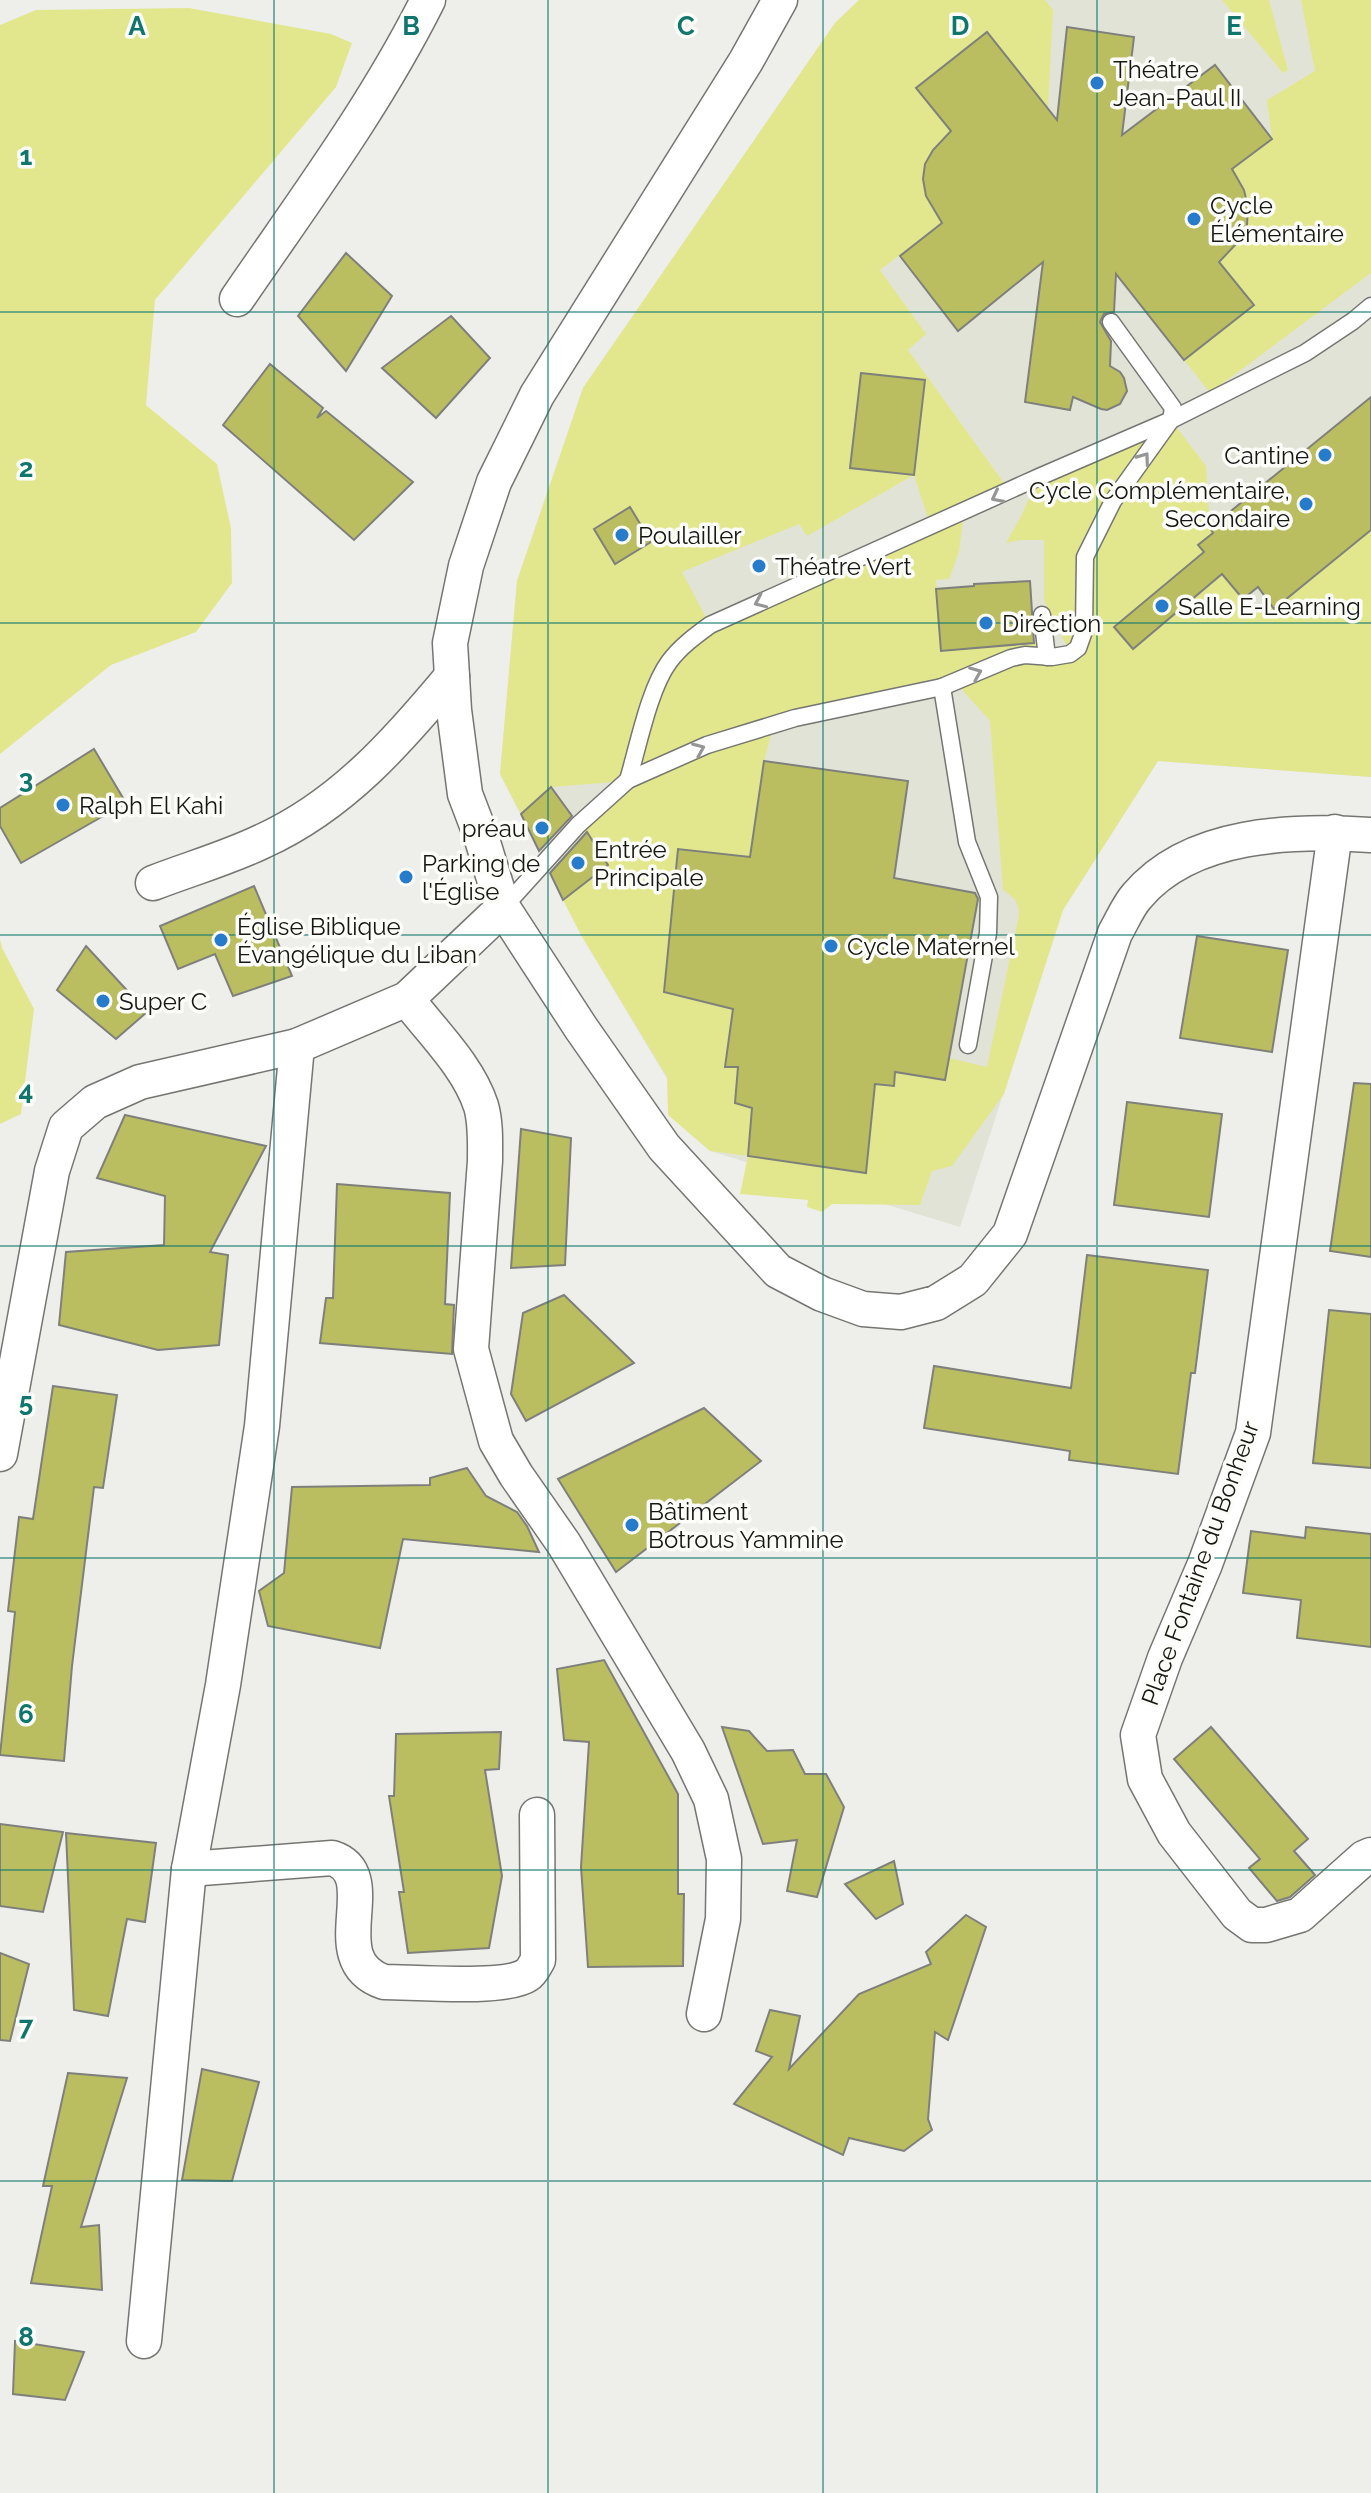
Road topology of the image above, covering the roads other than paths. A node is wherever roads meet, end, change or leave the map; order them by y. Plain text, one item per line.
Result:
1 (428, 0) edge
2 (780, 0) edge
3 (237, 299) dead end
4 (1371, 306) edge
5 (1111, 322) dead end
6 (1171, 420) junction
7 (1042, 615) dead end
8 (1047, 657) junction
9 (452, 676) junction
10 (942, 687) junction
11 (628, 780) junction
12 (1335, 832) junction
13 (1371, 835) edge
14 (153, 883) dead end
15 (503, 908) junction
16 (407, 999) junction
17 (968, 1045) dead end
18 (297, 1046) junction
19 (0, 1454) edge
20 (537, 1815) dead end
21 (1371, 1855) edge
22 (189, 1869) junction
23 (704, 2014) dead end
24 (144, 2341) dead end

1 - 3 street
2 - 9 street
4 - 6 lane
5 - 6 lane
8 -> 6 lane
6 -> 11 lane
7 - 8 lane
10 -> 8 lane
9 - 14 street
9 - 15 street
11 -> 10 lane
10 - 17 lane
11 - 15 lane
12 - 13 street
12 - 15 street
12 - 21 street, Place Fontaine du Bonheur
15 - 16 street
16 - 18 street
16 - 23 street
18 - 19 street
18 - 22 street
20 - 22 street
22 - 24 street

